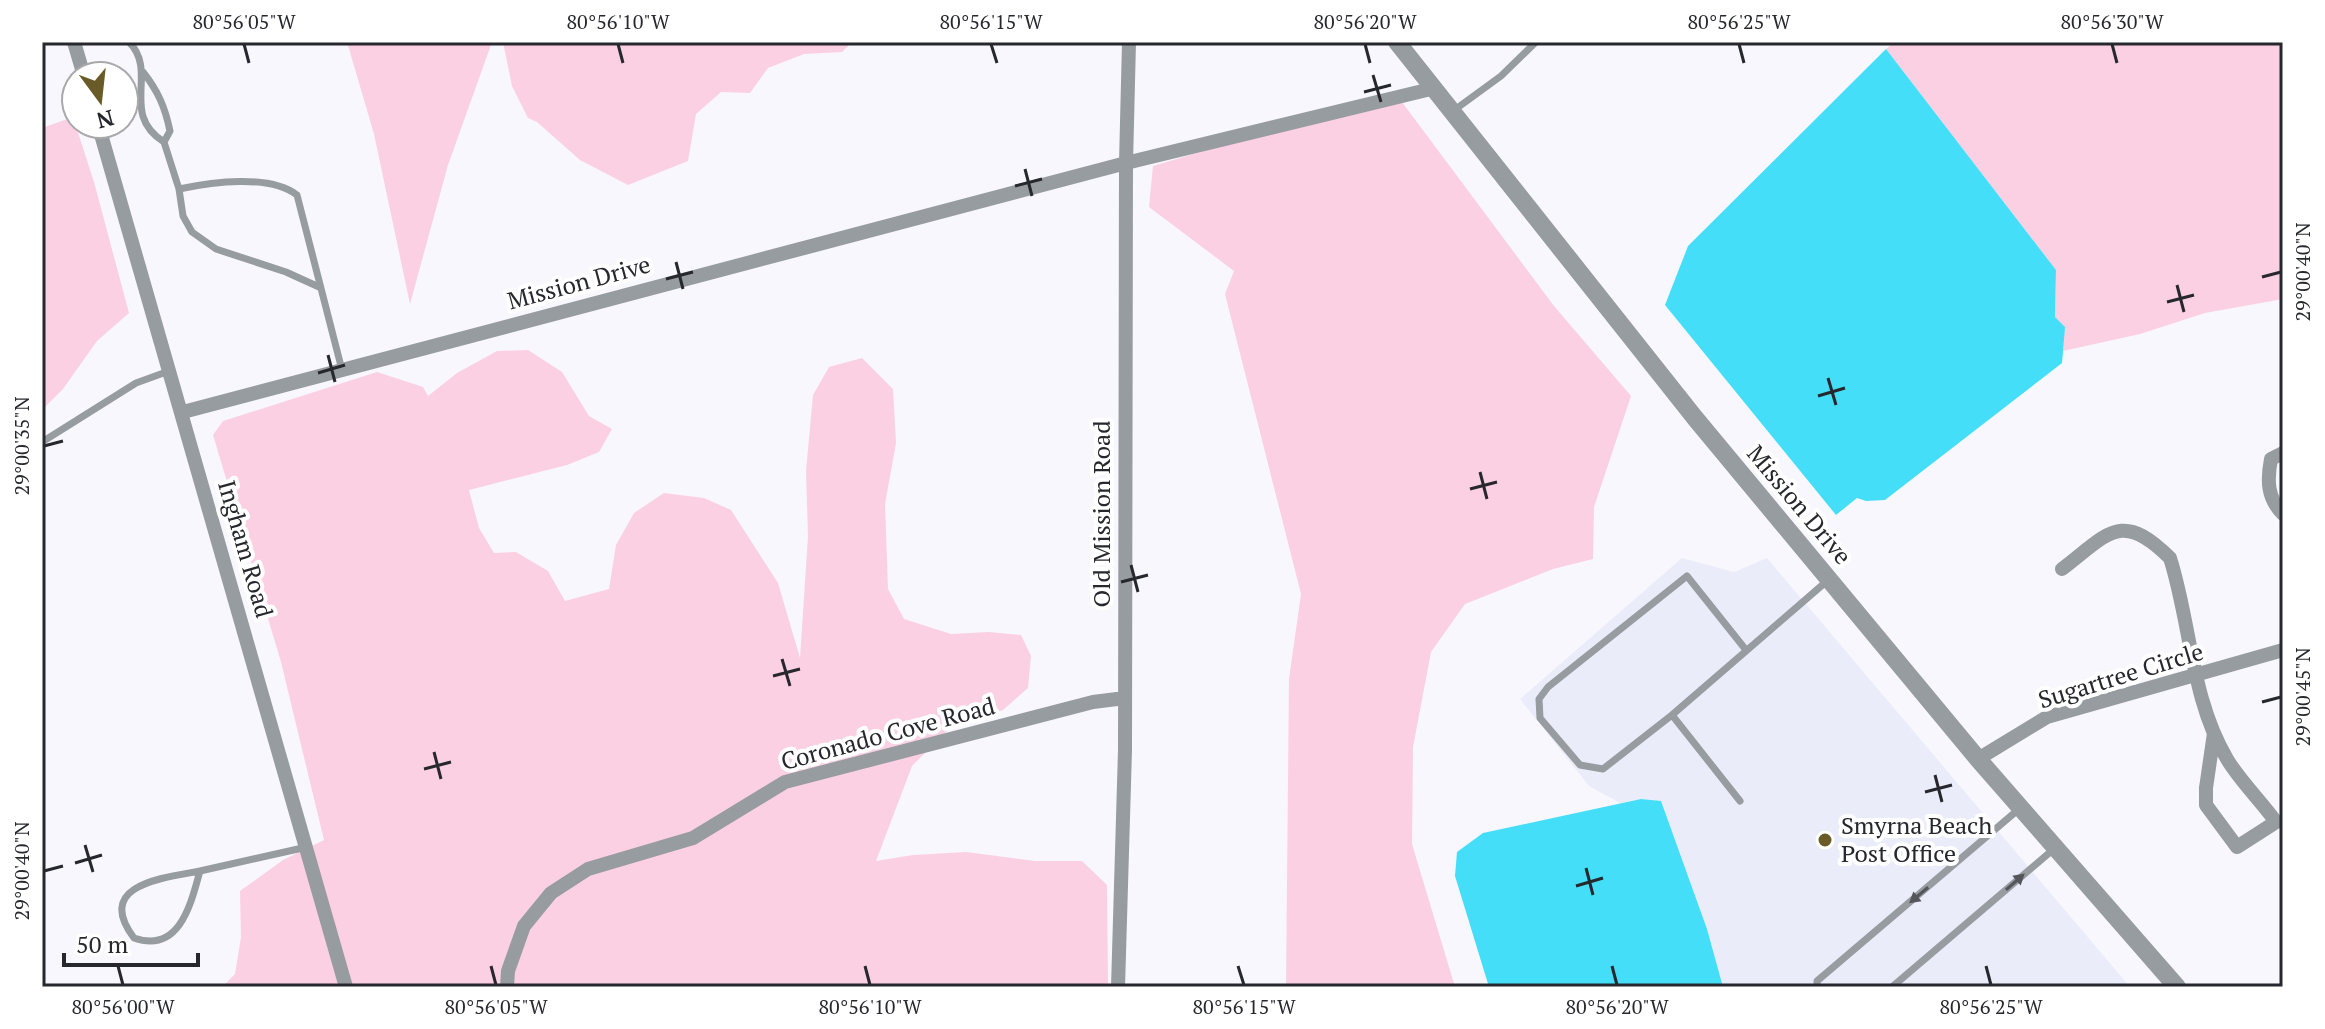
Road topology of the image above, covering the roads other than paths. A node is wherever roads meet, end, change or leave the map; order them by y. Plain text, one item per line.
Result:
1 (129, 42) edge
2 (1129, 42) edge
3 (1397, 42) edge
4 (1536, 42) edge
5 (143, 72) junction
6 (1435, 88) junction
7 (1453, 111) junction
8 (103, 140) edge
9 (164, 142) junction
10 (1126, 163) junction
11 (179, 189) junction
12 (319, 287) junction
13 (342, 370) junction
14 (171, 371) junction
15 (183, 412) junction
16 (42, 442) edge
17 (2283, 453) edge
18 (2283, 514) edge
19 (2062, 569) dead end
20 (1829, 579) junction
21 (1746, 650) junction
22 (2283, 650) edge
23 (2196, 675) junction
24 (1125, 698) junction
25 (1672, 715) junction
26 (2214, 733) junction
27 (1978, 759) junction
28 (1740, 801) dead end
29 (2021, 808) junction
30 (307, 847) junction
31 (2055, 848) junction
32 (200, 871) junction
33 (346, 987) edge
34 (507, 987) edge
35 (1118, 987) edge
36 (1817, 987) edge
37 (1892, 987) edge
38 (2177, 987) edge

1 - 5 lane
2 - 10 street, Old Mission Road
3 - 6 street, Mission Drive
4 - 7 lane
5 - 9 lane
5 - 9 lane
6 - 7 street, Mission Drive
6 - 10 street, Mission Drive
7 - 20 street, Mission Drive
8 - 14 street, Ingham Road
9 - 11 lane
10 - 13 street, Mission Drive
10 - 24 street, Old Mission Road
11 - 12 lane
11 - 12 lane
12 - 13 lane
13 - 15 street, Mission Drive
14 - 15 street, Ingham Road
14 - 16 lane
15 - 30 street, Ingham Road
17 - 18 street
19 - 23 street
20 - 21 lane
20 - 27 street, Mission Drive
21 - 25 lane
21 - 25 lane
22 - 23 street, Sugartree Circle
23 - 26 street
23 - 27 street, Sugartree Circle
24 - 34 street, Coronado Cove Road
24 - 35 street, Old Mission Road
25 - 28 lane
26 - 26 street
27 - 29 street, Mission Drive
29 - 31 street, Mission Drive
29 -> 36 lane
30 - 32 lane
30 - 33 street, Ingham Road
37 -> 31 lane
31 - 38 street, Mission Drive
32 - 32 lane

